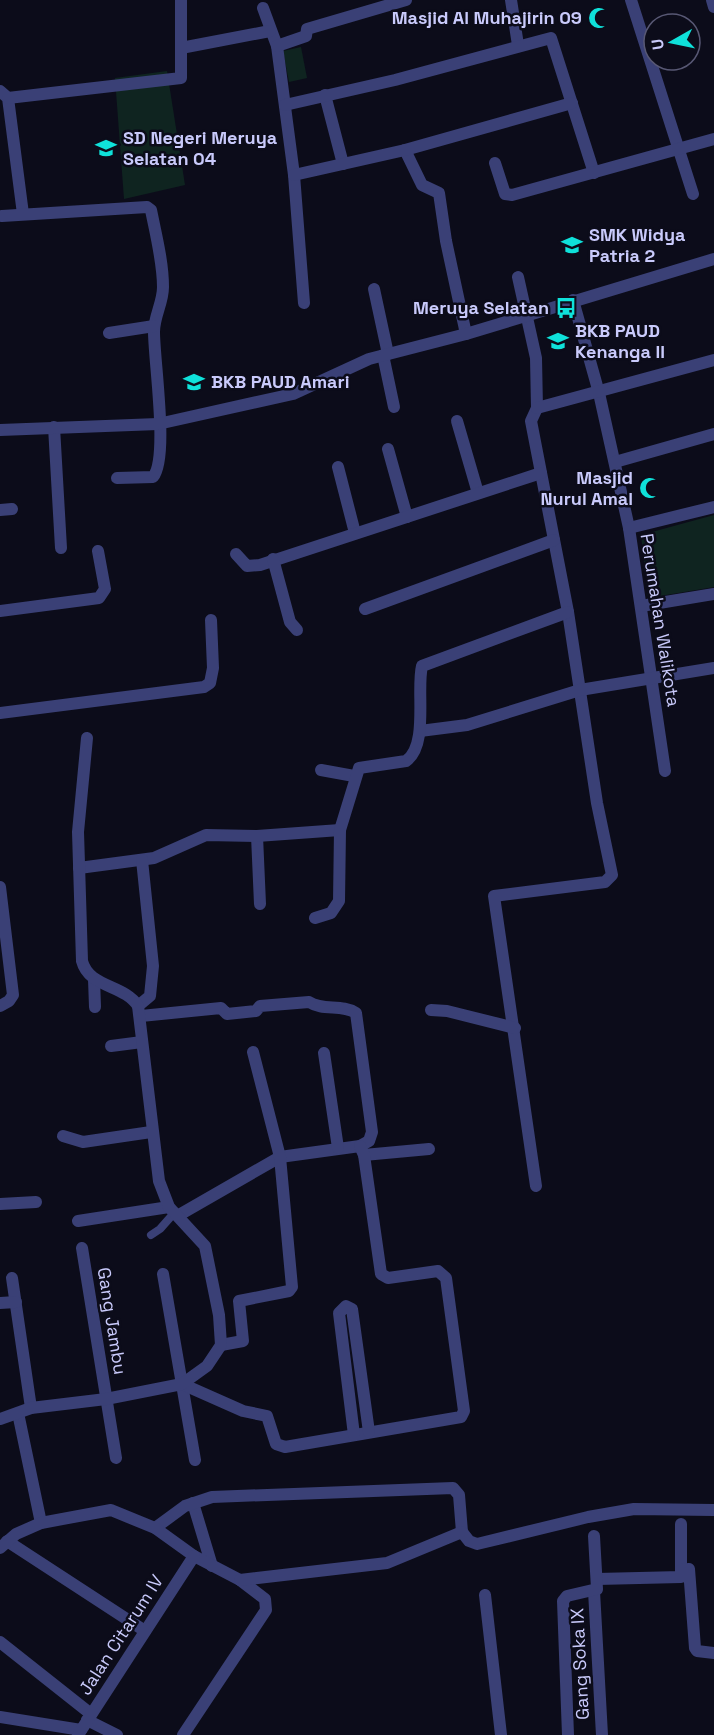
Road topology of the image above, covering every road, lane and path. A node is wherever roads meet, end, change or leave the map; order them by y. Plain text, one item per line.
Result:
1 (181, 0) edge
2 (406, 0) edge
3 (511, 0) edge
4 (631, 0) edge
5 (712, 0) edge
6 (714, 7) edge
7 (263, 8) dead end
8 (270, 31) junction
9 (518, 45) junction
10 (277, 46) junction
11 (181, 48) junction
12 (4, 94) edge
13 (325, 95) junction
14 (572, 103) junction
15 (285, 105) junction
16 (714, 139) edge
17 (405, 150) junction
18 (678, 150) junction
19 (495, 163) dead end
20 (343, 164) junction
21 (594, 173) junction
22 (294, 175) junction
23 (693, 194) dead end
24 (23, 214) junction
25 (1, 216) edge
26 (714, 259) edge
27 (518, 277) dead end
28 (374, 290) dead end
29 (573, 300) junction
30 (304, 303) dead end
31 (528, 314) junction
32 (154, 326) junction
33 (110, 333) dead end
34 (466, 334) junction
35 (386, 355) junction
36 (714, 360) edge
37 (599, 393) junction
38 (393, 407) dead end
39 (537, 408) junction
40 (457, 421) dead end
41 (160, 423) junction
42 (54, 427) junction
43 (0, 430) edge
44 (714, 435) edge
45 (388, 449) dead end
46 (615, 462) junction
47 (338, 467) dead end
48 (541, 473) junction
49 (117, 478) dead end
50 (478, 493) junction
51 (714, 507) edge
52 (407, 517) junction
53 (628, 528) junction
54 (355, 533) junction
55 (554, 540) junction
56 (61, 548) dead end
57 (98, 551) dead end
58 (236, 554) dead end
59 (273, 559) junction
60 (714, 594) edge
61 (641, 606) junction
62 (364, 609) dead end
63 (0, 610) edge
64 (568, 612) junction
65 (211, 620) dead end
66 (297, 630) dead end
67 (714, 668) edge
68 (651, 679) junction
69 (580, 690) junction
70 (0, 713) edge
71 (420, 731) junction
72 (87, 738) dead end
73 (321, 770) dead end
74 (664, 771) dead end
75 (354, 776) junction
76 (340, 830) junction
77 (257, 836) junction
78 (142, 860) junction
79 (79, 868) junction
80 (0, 887) edge
81 (260, 904) dead end
82 (315, 918) dead end
83 (94, 979) junction
84 (0, 1006) edge
85 (95, 1007) dead end
86 (140, 1011) junction
87 (431, 1011) dead end
88 (515, 1028) junction
89 (142, 1042) junction
90 (111, 1046) dead end
91 (253, 1052) dead end
92 (324, 1053) dead end
93 (152, 1131) junction
94 (63, 1136) dead end
95 (338, 1148) junction
96 (429, 1149) dead end
97 (362, 1151) junction
98 (280, 1157) junction
99 (536, 1186) dead end
100 (36, 1202) dead end
101 (0, 1204) edge
102 (174, 1211) junction
103 (78, 1221) dead end
104 (151, 1234) dead end
105 (82, 1248) dead end
106 (163, 1274) dead end
107 (12, 1278) dead end
108 (16, 1302) junction
109 (0, 1303) edge
110 (221, 1345) junction
111 (182, 1384) junction
112 (106, 1400) junction
113 (31, 1408) junction
114 (18, 1413) junction
115 (0, 1419) edge
116 (369, 1432) junction
117 (354, 1435) junction
118 (116, 1458) dead end
119 (195, 1460) dead end
120 (193, 1503) junction
121 (714, 1510) edge
122 (41, 1522) junction
123 (681, 1524) dead end
124 (155, 1528) junction
125 (462, 1532) junction
126 (594, 1536) dead end
127 (4, 1544) edge
128 (194, 1556) junction
129 (212, 1566) junction
130 (681, 1569) junction
131 (240, 1580) junction
132 (596, 1585) junction
133 (485, 1595) dead end
134 (145, 1630) junction
135 (0, 1642) edge
136 (714, 1653) edge
137 (0, 1717) edge
138 (84, 1725) edge
139 (117, 1735) edge
140 (183, 1735) edge
141 (501, 1735) edge
142 (568, 1735) edge
143 (603, 1735) edge

1 - 11 street
2 - 10 street
3 - 9 street
4 - 18 street
5 - 6 street
7 - 8 street
8 - 10 street
8 - 11 street
9 - 13 street
9 - 14 street
10 - 15 street
11 - 12 street
12 - 24 street
13 - 15 street
13 - 20 street
14 - 17 street
14 - 21 street
15 - 22 street
16 - 18 street
17 - 20 street
17 - 34 street
18 - 21 street
18 - 23 street
19 - 21 street
20 - 22 street
22 - 30 street
24 - 25 street
24 - 32 street
26 - 29 street
27 - 31 street
28 - 35 street
29 - 31 street
29 - 37 street, Perumahan Walikota
31 - 34 street
31 - 39 street
32 - 33 street
32 - 41 street
34 - 35 street
35 - 38 street
35 - 41 street
36 - 37 street
37 - 39 street
37 - 46 street, Perumahan Walikota
39 - 48 street
40 - 50 street
41 - 42 street
41 - 49 street
42 - 43 street
42 - 56 street
44 - 46 street
45 - 52 street
46 - 53 street, Perumahan Walikota
47 - 54 street
48 - 50 street
48 - 55 street
50 - 52 street
51 - 53 street
52 - 54 street
53 - 61 street, Perumahan Walikota
54 - 59 street
55 - 62 street
55 - 64 street
57 - 63 street
58 - 59 street
59 - 66 street
60 - 61 street
61 - 68 street, Perumahan Walikota
64 - 69 street
64 - 71 street
65 - 70 street
67 - 68 street
68 - 69 street
68 - 74 street, Perumahan Walikota
69 - 71 street
69 - 88 street
71 - 75 street
72 - 79 street
73 - 75 street
75 - 76 street
76 - 77 street
76 - 82 street
77 - 78 street
77 - 81 street
78 - 79 street
78 - 86 street
79 - 83 street
80 - 84 street
83 - 85 street
83 - 86 street
86 - 89 street
86 - 97 street
87 - 88 street
88 - 99 street
89 - 90 street
89 - 93 street
91 - 98 street
92 - 95 street
93 - 94 street
93 - 102 street
95 - 97 street
95 - 98 street
96 - 97 street
97 - 116 street
98 - 102 street
98 - 110 street
100 - 101 street
102 - 103 street
102 - 104 lane
102 - 110 street
105 - 112 street, Gang Jambu
106 - 111 street
107 - 108 street
108 - 109 street
108 - 113 street
110 - 111 street
111 - 112 street
111 - 117 street
111 - 119 street
112 - 113 street
112 - 118 street, Gang Jambu
113 - 114 street
114 - 115 street
114 - 122 street
116 - 117 street
116 - 117 street
120 - 124 street
120 - 125 street
120 - 129 street
121 - 125 street
122 - 124 street
122 - 127 street
123 - 130 street
124 - 128 street
125 - 131 street
126 - 132 street, Gang Soka IX
127 - 134 street
128 - 129 street
128 - 134 street, Jalan Citarum IV
129 - 131 street
130 - 132 street
130 - 136 street
131 - 140 street
132 - 142 street
132 - 143 street, Gang Soka IX
133 - 141 street
134 - 138 street, Jalan Citarum IV
135 - 138 street
137 - 138 street
138 - 139 street

